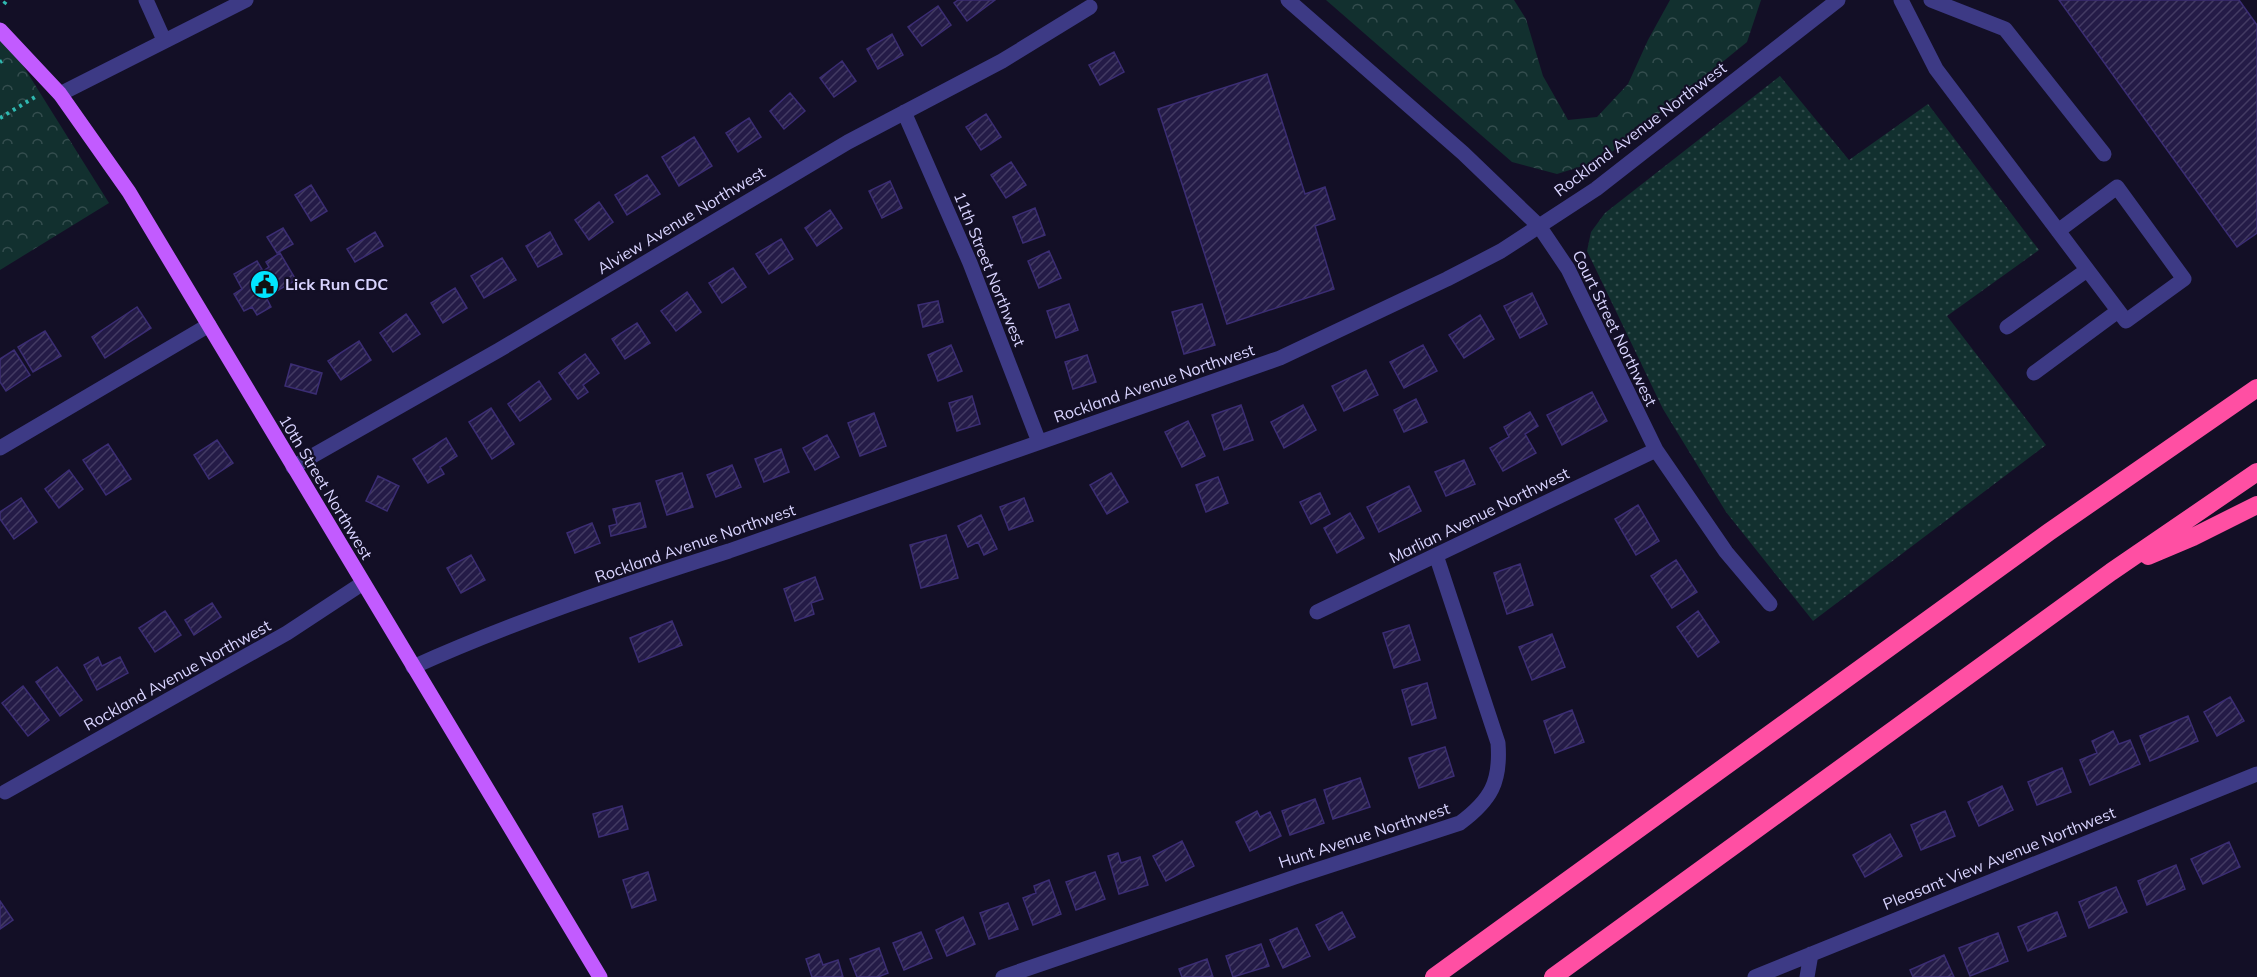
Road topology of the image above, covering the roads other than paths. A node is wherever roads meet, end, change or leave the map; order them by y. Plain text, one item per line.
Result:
1 (146, 0) edge
2 (246, 0) edge
3 (1288, 0) edge
4 (1838, 0) edge
5 (1931, 0) edge
6 (1907, 3) edge
7 (1090, 7) dead end
8 (0, 30) edge
9 (164, 40) junction
10 (60, 94) junction
11 (904, 111) junction
12 (2103, 154) dead end
13 (1539, 226) junction
14 (2058, 231) junction
15 (2087, 270) junction
16 (2118, 311) junction
17 (209, 325) junction
18 (2007, 327) dead end
19 (2034, 373) dead end
20 (2257, 388) edge
21 (1039, 442) junction
22 (0, 448) edge
23 (1656, 450) junction
24 (293, 467) junction
25 (2257, 472) edge
26 (2257, 505) edge
27 (1436, 555) junction
28 (2111, 572) junction
29 (363, 583) junction
30 (1770, 604) dead end
31 (1317, 612) dead end
32 (413, 667) junction
33 (2257, 774) edge
34 (2, 795) edge
35 (1811, 954) junction
36 (600, 977) edge
37 (1003, 977) edge
38 (1434, 977) edge
39 (1553, 977) edge
40 (1755, 977) edge
41 (1807, 977) edge

1 - 9 street
2 - 9 street
3 - 13 street, Court Street Northwest
4 - 13 street, Rockland Avenue Northwest
5 - 12 street
6 - 14 street
7 - 11 street, Alview Avenue Northwest
8 - 10 main road, 10th Street Northwest
9 - 10 street
10 - 17 main road, 10th Street Northwest
11 - 21 street, 11th Street Northwest
11 - 24 street, Alview Avenue Northwest
13 - 21 street, Rockland Avenue Northwest
13 - 23 street, Court Street Northwest
14 - 15 street
14 - 16 street
15 - 16 street
15 - 18 street
16 - 19 street
17 - 22 street
17 - 24 main road, 10th Street Northwest
20 - 38 highway
21 - 32 street, Rockland Avenue Northwest
23 - 27 street, Marlian Avenue Northwest
23 - 30 street, Court Street Northwest
24 - 29 main road, 10th Street Northwest
25 - 28 highway
26 - 28 highway
27 - 31 street, Marlian Avenue Northwest
27 - 37 street, Hunt Avenue Northwest
28 - 39 highway
29 - 32 main road, 10th Street Northwest
29 - 34 street, Rockland Avenue Northwest
32 - 36 main road, 10th Street Northwest
33 - 35 street, Pleasant View Avenue Northwest
35 - 40 street, Pleasant View Avenue Northwest
35 - 41 street

